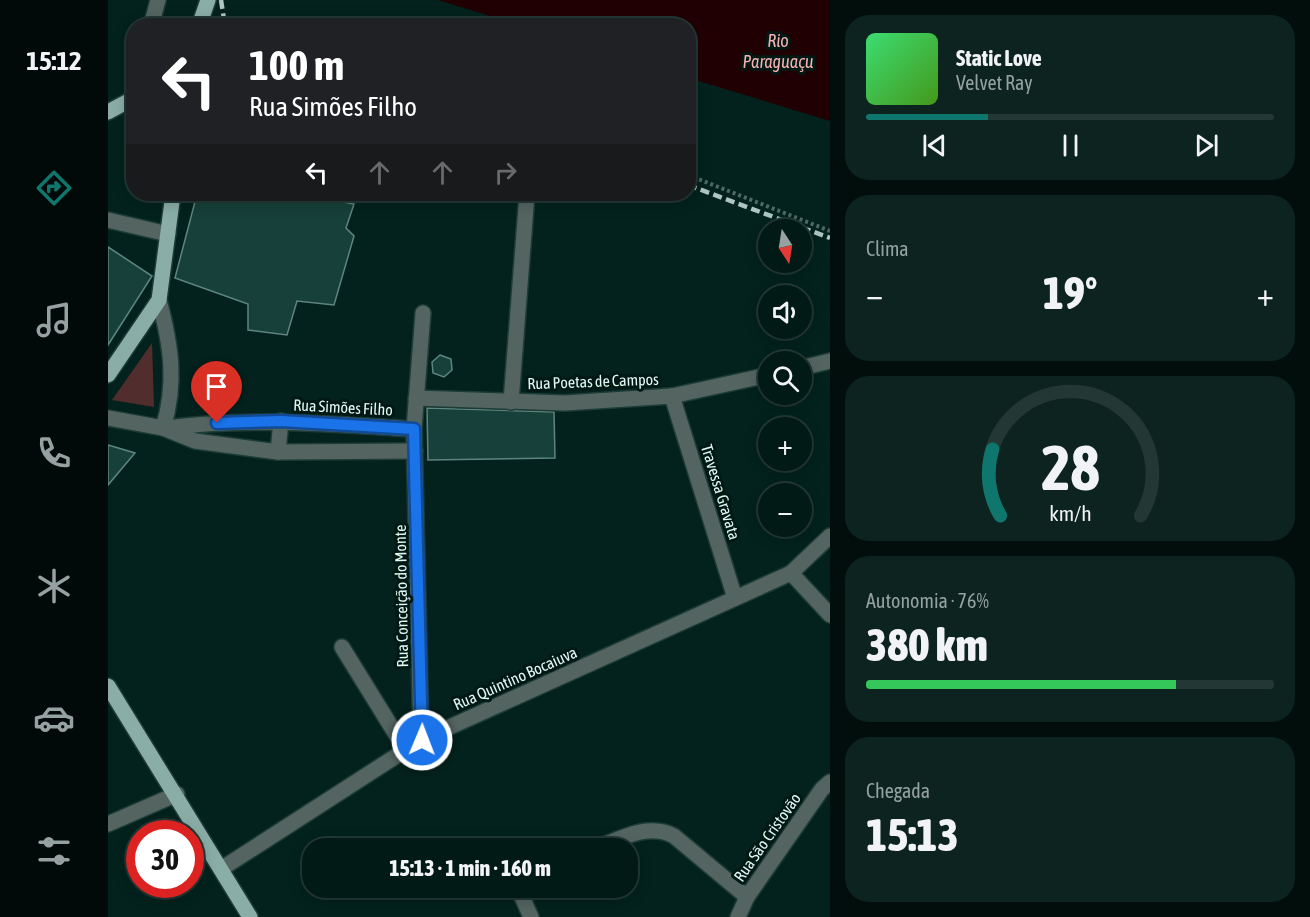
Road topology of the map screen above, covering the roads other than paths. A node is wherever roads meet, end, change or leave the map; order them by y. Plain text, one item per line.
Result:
1 (158, 0) edge
2 (208, 0) edge
3 (153, 18) edge
4 (202, 18) edge
5 (126, 102) edge
6 (108, 112) edge
7 (172, 201) edge
8 (526, 201) edge
9 (108, 220) edge
10 (168, 234) junction
11 (159, 300) junction
12 (423, 313) dead end
13 (830, 361) edge
14 (812, 365) edge
15 (108, 375) edge
16 (758, 377) edge
17 (672, 396) junction
18 (416, 398) junction
19 (511, 402) junction
20 (108, 417) edge
21 (281, 421) junction
22 (163, 428) junction
23 (414, 429) junction
24 (415, 451) junction
25 (278, 452) junction
26 (830, 536) edge
27 (791, 573) junction
28 (735, 598) junction
29 (830, 615) edge
30 (342, 647) dead end
31 (108, 686) edge
32 (422, 740) junction
33 (405, 749) junction
34 (827, 790) edge
35 (177, 794) junction
36 (108, 824) edge
37 (624, 838) edge
38 (221, 869) junction
39 (747, 897) junction
40 (522, 898) edge
41 (250, 917) edge
42 (531, 917) edge
43 (738, 917) edge

1 - 3 street
2 - 4 main road
5 - 6 main road
7 - 10 main road
8 - 19 street
9 - 10 street
10 - 11 main road
11 - 15 main road
11 - 22 street
12 - 18 street, Rua Conceição do Monte
13 - 14 street
16 - 17 street, Rua Poetas de Campos
17 - 19 street, Rua Poetas de Campos
17 - 28 street, Travessa Gravata
18 - 19 street, Rua Poetas de Campos
18 - 23 street, Rua Conceição do Monte
20 - 22 street, Rua Simões Filho
21 - 22 street, Rua Simões Filho
21 - 23 street, Rua Simões Filho
21 - 25 street
22 - 25 street, Rua Simões Filho
23 - 24 street, Rua Conceição do Monte
24 - 25 street, Rua Simões Filho
24 - 32 street, Rua Conceição do Monte
26 - 27 street, Rua Quintino Bocaiuva
27 - 28 street, Rua Quintino Bocaiuva
27 - 29 street
28 - 32 street, Rua Quintino Bocaiuva
30 - 33 street
31 - 35 main road
32 - 33 street, Rua Quintino Bocaiuva
33 - 38 street, Rua Quintino Bocaiuva
34 - 39 street, Rua São Cristovão
35 - 36 street
35 - 38 main road
37 - 39 street
38 - 41 main road
39 - 43 street, Rua São Cristovão
40 - 42 street

